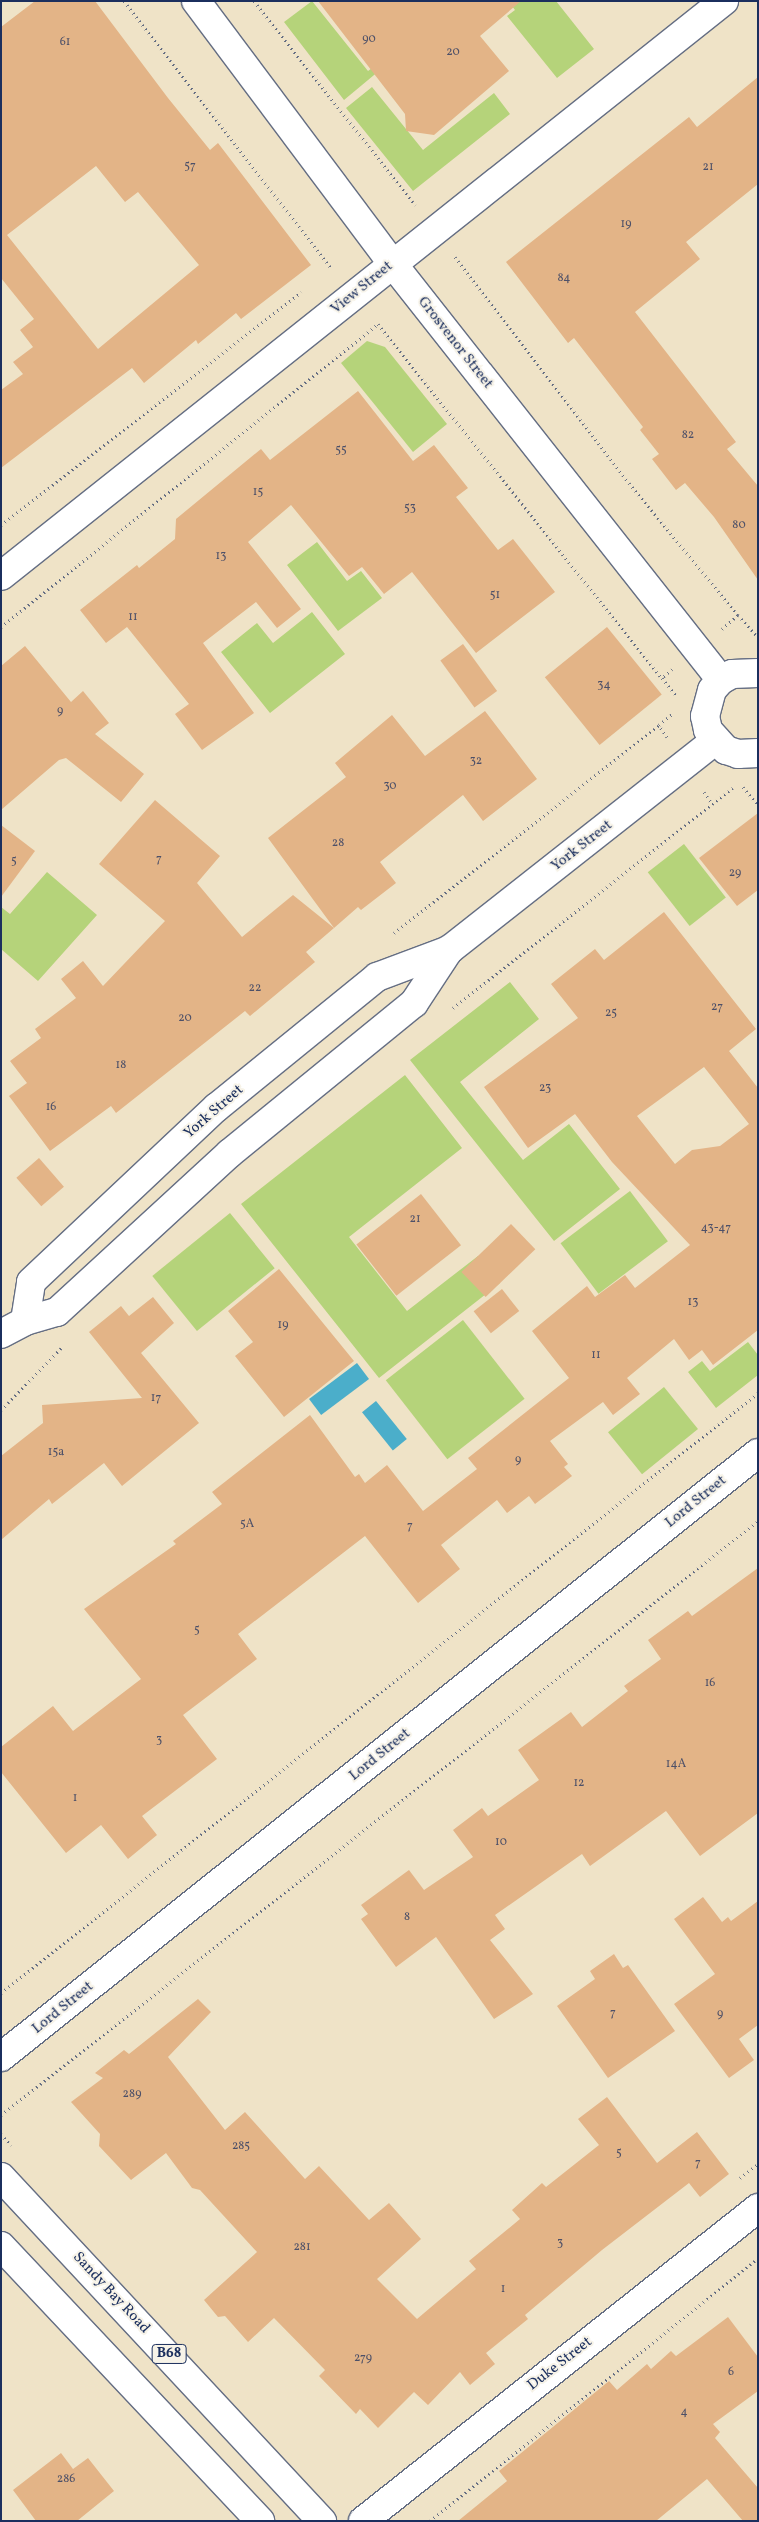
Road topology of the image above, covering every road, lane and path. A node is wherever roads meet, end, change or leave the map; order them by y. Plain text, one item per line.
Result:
1 (124, 1) edge
2 (196, 1) edge
3 (254, 1) edge
4 (724, 1) edge
5 (434, 230) junction
6 (392, 263) junction
7 (332, 269) dead end
8 (1, 576) edge
9 (738, 616) dead end
10 (1, 627) edge
11 (758, 672) edge
12 (662, 678) dead end
13 (721, 680) junction
14 (715, 741) junction
15 (758, 753) edge
16 (712, 804) dead end
17 (758, 805) edge
18 (449, 950) junction
19 (25, 1321) junction
20 (1, 1334) edge
21 (758, 1393) edge
22 (758, 1453) edge
23 (758, 1521) edge
24 (1, 1993) edge
25 (1, 2057) edge
26 (1, 2115) edge
27 (1, 2177) edge
28 (758, 2208) edge
29 (1, 2246) edge
30 (758, 2258) edge
31 (260, 2521) edge
32 (322, 2521) edge
33 (363, 2521) edge
34 (430, 2521) edge

1 - 7 path
2 - 6 street, Grosvenor Street
3 - 5 path
4 - 5 street, View Street
5 - 6 street, View Street
5 - 9 path
6 - 8 street, View Street
6 - 13 street, Grosvenor Street
10 - 12 path
11 - 13 street
13 - 14 street
14 - 15 street
14 - 18 street, York Street
16 - 17 path
18 - 19 street, York Street
18 - 19 street, York Street
19 - 20 street, York Street
21 - 24 path
22 - 25 street, Lord Street
23 - 26 path
27 - 32 street, Sandy Bay Road / B68
28 - 33 street, Duke Street
29 - 31 street
30 - 34 path

